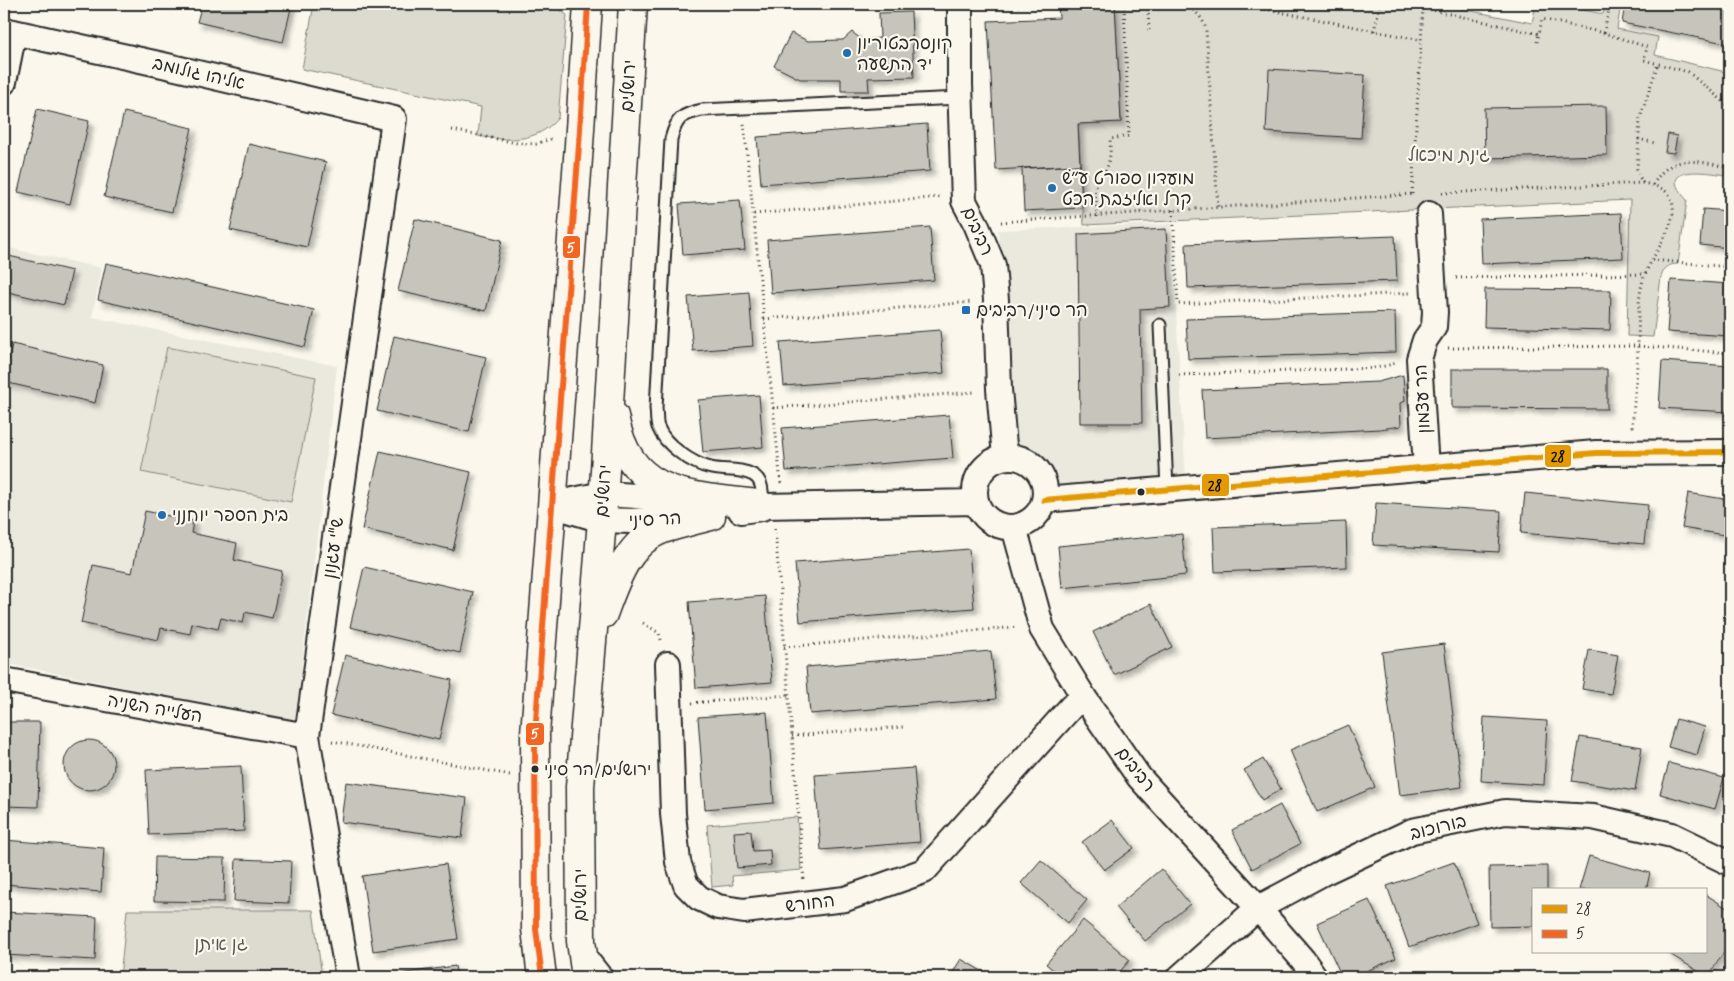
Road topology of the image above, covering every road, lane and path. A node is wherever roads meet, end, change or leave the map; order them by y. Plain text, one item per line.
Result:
1 (588, 4) edge
2 (633, 4) edge
3 (1042, 4) edge
4 (1124, 4) edge
5 (1148, 4) edge
6 (1185, 4) edge
7 (1240, 4) edge
8 (1380, 4) edge
9 (1405, 4) edge
10 (1610, 4) edge
11 (960, 6) edge
12 (1422, 8) junction
13 (9, 31) edge
14 (1374, 31) junction
15 (1149, 34) dead end
16 (1539, 34) junction
17 (1604, 34) junction
18 (1421, 40) junction
19 (1538, 42) dead end
20 (1658, 64) junction
21 (4, 82) edge
22 (960, 98) junction
23 (1730, 107) edge
24 (743, 109) junction
25 (394, 118) joint
26 (452, 130) dead end
27 (558, 133) dead end
28 (1638, 139) junction
29 (1655, 143) dead end
30 (1730, 168) edge
31 (1643, 183) junction
32 (1653, 185) junction
33 (1412, 194) junction
34 (964, 195) junction
35 (1429, 200) junction
36 (1218, 207) junction
37 (1173, 210) junction
38 (754, 214) junction
39 (1097, 217) junction
40 (976, 224) junction
41 (1652, 260) junction
42 (1730, 267) edge
43 (1645, 274) junction
44 (1433, 285) junction
45 (996, 300) junction
46 (764, 319) junction
47 (1160, 325) dead end
48 (1638, 346) junction
49 (1421, 353) junction
50 (1730, 353) edge
51 (1162, 376) junction
52 (999, 389) junction
53 (610, 394) junction
54 (774, 408) junction
55 (1630, 452) junction
56 (1730, 452) edge
57 (1005, 457) junction
58 (1426, 468) junction
59 (1167, 490) junction
60 (1044, 500) junction
61 (976, 502) junction
62 (552, 505) junction
63 (770, 505) junction
64 (602, 507) junction
65 (711, 516) junction
66 (1014, 528) junction
67 (643, 623) dead end
68 (1041, 625) junction
69 (659, 633) dead end
70 (592, 641) junction
71 (784, 648) junction
72 (668, 664) dead end
73 (4, 680) edge
74 (788, 695) junction
75 (1085, 699) junction
76 (669, 705) junction
77 (903, 727) dead end
78 (307, 736) junction
79 (792, 736) junction
80 (535, 780) junction
81 (1730, 863) edge
82 (805, 904) junction
83 (1258, 908) junction
84 (581, 942) junction
85 (348, 977) edge
86 (542, 977) edge
87 (586, 977) edge
88 (608, 977) edge
89 (1180, 977) edge
90 (1315, 977) edge

1 - 62 main road
2 - 53 main road, ירושלים
3 - 11 path
4 - 39 path
5 - 15 path
6 - 36 path
7 - 14 path
8 - 14 path
9 - 12 path
10 - 17 path
11 - 22 street, רביבים
12 - 16 path
12 - 18 path
13 - 21 street
13 - 25 street, אליהו גולומב
14 - 18 path
16 - 17 path
16 - 19 path
17 - 20 path
18 - 33 path
20 - 23 path
20 - 28 path
22 - 24 lane
22 - 34 street, רביבים
24 - 38 path
24 - 63 lane
25 - 78 street, ש"י עגנון
26 - 27 path
28 - 29 path
28 - 31 path
30 - 32 path
31 - 32 path
31 - 35 path
32 - 41 path
33 - 35 path
33 - 36 path
34 - 38 path
34 - 40 street, רביבים
35 - 44 street, הר עצמון
36 - 37 path
37 - 39 path
37 - 44 path
38 - 46 path
39 - 40 path
40 - 45 street, רביבים
41 - 42 path
41 - 43 path
43 - 44 path
43 - 48 path
44 - 49 street, הר עצמון
45 - 46 path
45 - 52 street, רביבים
46 - 54 path
47 - 51 lane
48 - 49 path
48 - 50 path
48 - 55 path
49 - 51 path
49 - 58 street, הר עצמון
51 - 59 lane
52 - 54 path
52 - 57 street, רביבים
53 - 63 main road
53 - 64 main road, ירושלים
54 - 63 path
55 - 56 street
55 - 58 street
57 - 60 street
57 - 61 street
58 - 59 street
59 - 60 street
60 - 66 street
61 - 63 street, הר סיני
61 - 66 street
62 - 64 street, הר סיני
62 - 80 main road
63 - 64 street, הר סיני
63 - 65 street, הר סיני
63 - 71 path
64 - 65 street, הר סיני
64 - 70 main road, ירושלים
65 - 70 main road
66 - 68 street, רביבים
67 - 69 path
68 - 71 path
68 - 75 street, רביבים
70 - 84 main road, ירושלים
71 - 74 path
72 - 76 street, החורש
73 - 78 street, העלייה השניה
74 - 76 path
74 - 79 path
75 - 82 street, החורש
75 - 83 street, רביבים
76 - 82 street, החורש
77 - 79 path
78 - 80 path
78 - 85 street, ש"י עגנון
79 - 82 path
80 - 86 main road
81 - 83 street, בורוכוב
83 - 89 street, בורוכוב
83 - 90 street, רביבים
84 - 87 main road, ירושלים
84 - 88 lane

